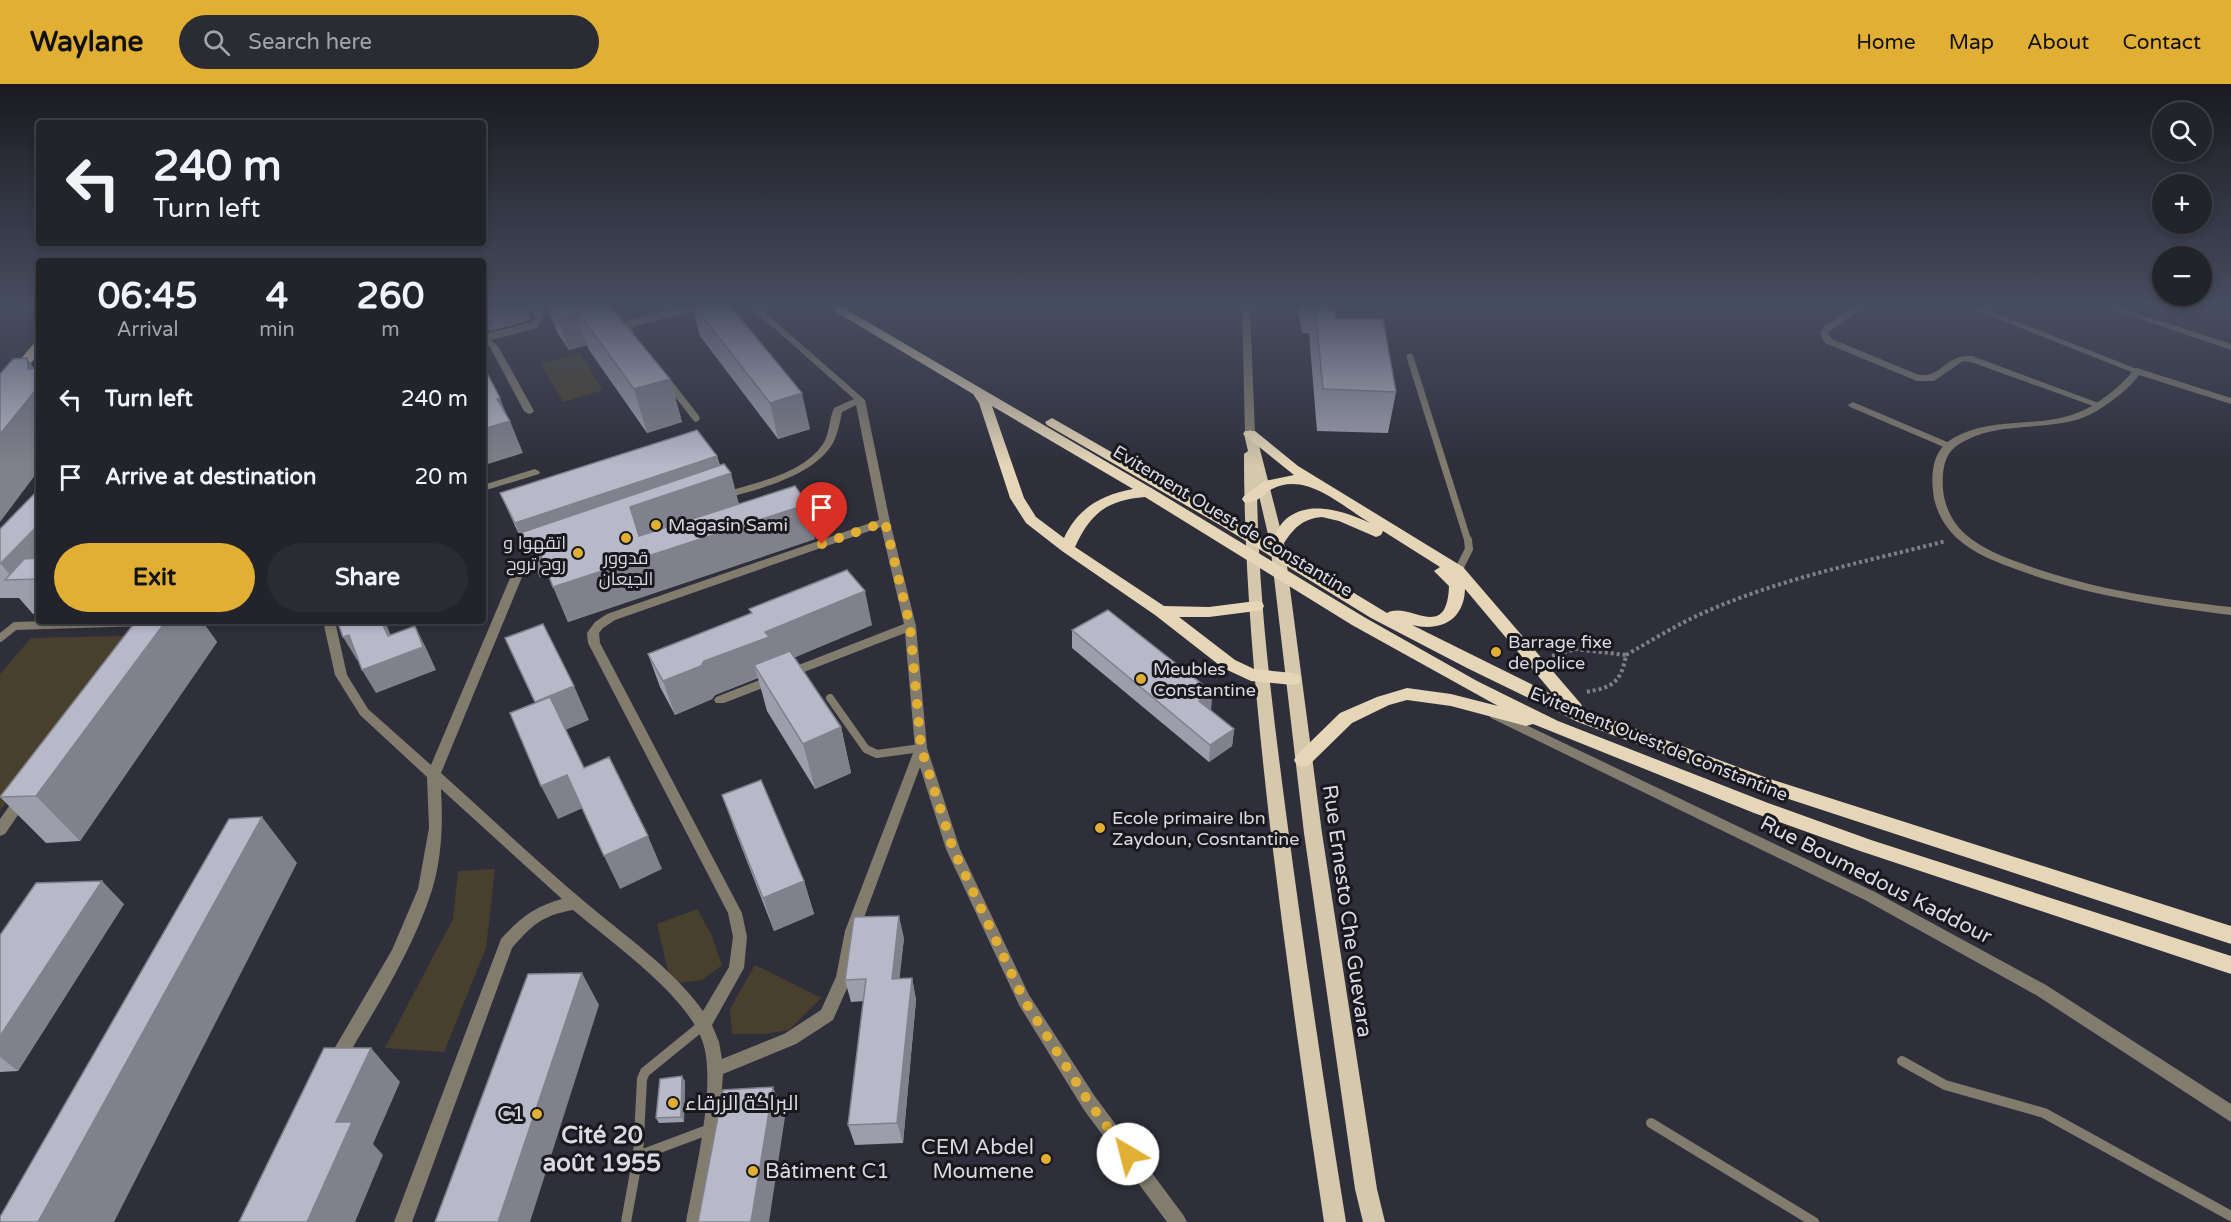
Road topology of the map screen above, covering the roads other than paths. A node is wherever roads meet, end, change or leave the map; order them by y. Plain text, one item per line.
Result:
1 (26, 360) edge
2 (502, 360) edge
3 (815, 360) edge
4 (924, 360) edge
5 (945, 360) edge
6 (1248, 360) edge
7 (1411, 360) edge
8 (1874, 360) edge
9 (1958, 360) edge
10 (1975, 360) edge
11 (2109, 360) edge
12 (2137, 371) junction
13 (661, 372) edge
14 (977, 391) junction
15 (0, 392) edge
16 (860, 400) junction
17 (2231, 401) edge
18 (1853, 405) dead end
19 (2099, 405) junction
20 (529, 411) dead end
21 (696, 418) dead end
22 (1250, 434) junction
23 (1949, 446) junction
24 (535, 472) dead end
25 (1314, 481) junction
26 (1264, 486) junction
27 (486, 487) edge
28 (1148, 492) junction
29 (1250, 499) junction
30 (710, 500) edge
31 (885, 522) junction
32 (1277, 543) junction
33 (1067, 548) junction
34 (558, 553) edge
35 (1458, 571) junction
36 (1255, 601) junction
37 (1353, 601) junction
38 (1161, 611) junction
39 (2231, 611) edge
40 (330, 624) edge
41 (146, 625) edge
42 (910, 626) junction
43 (0, 638) edge
44 (1261, 676) junction
45 (1293, 679) junction
46 (830, 698) dead end
47 (720, 700) dead end
48 (1486, 710) junction
49 (1584, 717) junction
50 (1552, 726) junction
51 (921, 748) junction
52 (1303, 760) junction
53 (434, 774) junction
54 (27, 792) edge
55 (0, 830) edge
56 (576, 903) junction
57 (2231, 935) edge
58 (2231, 965) edge
59 (704, 1024) junction
60 (1902, 1061) dead end
61 (715, 1069) junction
62 (329, 1074) edge
63 (2231, 1114) edge
64 (1651, 1123) dead end
65 (710, 1129) junction
66 (638, 1156) junction
67 (2231, 1216) edge
68 (403, 1222) edge
69 (626, 1222) edge
70 (695, 1222) edge
71 (1178, 1222) edge
72 (1335, 1222) edge
73 (1374, 1222) edge
74 (1814, 1222) edge

1 - 15 highway
2 - 20 street
3 - 16 street
4 - 14 highway, Evitement Ouest de Constantine
5 - 37 highway, Evitement Ouest de Constantine
6 - 22 street
7 - 35 lane
8 - 9 street
10 - 19 street
11 - 12 street
12 - 17 street
12 - 19 street
13 - 21 lane
14 - 28 highway, Evitement Ouest de Constantine
14 - 33 highway
16 - 30 street
16 - 31 street
18 - 23 street
19 - 23 street
22 - 25 highway
22 - 26 main road
22 - 29 main road
23 - 39 street
24 - 27 street
25 - 26 highway
25 - 35 highway
26 - 29 highway
26 - 32 main road
28 - 33 highway
28 - 50 highway, Evitement Ouest de Constantine
29 - 36 main road
31 - 42 street
31 - 59 street
32 - 37 highway
32 - 45 main road, Rue Ernesto Che Guevara
33 - 38 highway
34 - 53 street
35 - 49 highway
36 - 38 highway
36 - 44 main road
37 - 49 highway, Evitement Ouest de Constantine
38 - 44 highway
40 - 53 street
41 - 43 lane
42 - 47 street
42 - 51 street
44 - 45 highway
44 - 72 main road
45 - 52 main road, Rue Ernesto Che Guevara
46 - 51 lane
48 - 50 highway
48 - 52 highway
48 - 63 street, Rue Boumedous Kaddour
49 - 57 highway, Evitement Ouest de Constantine
50 - 58 highway, Evitement Ouest de Constantine
51 - 61 street
51 - 71 street
52 - 73 main road, Rue Ernesto Che Guevara
53 - 56 street
53 - 62 street
54 - 55 street
56 - 59 street
56 - 68 street
59 - 61 street
59 - 66 lane
60 - 67 lane
61 - 65 street
64 - 74 lane
65 - 66 lane
65 - 70 street
66 - 69 lane

